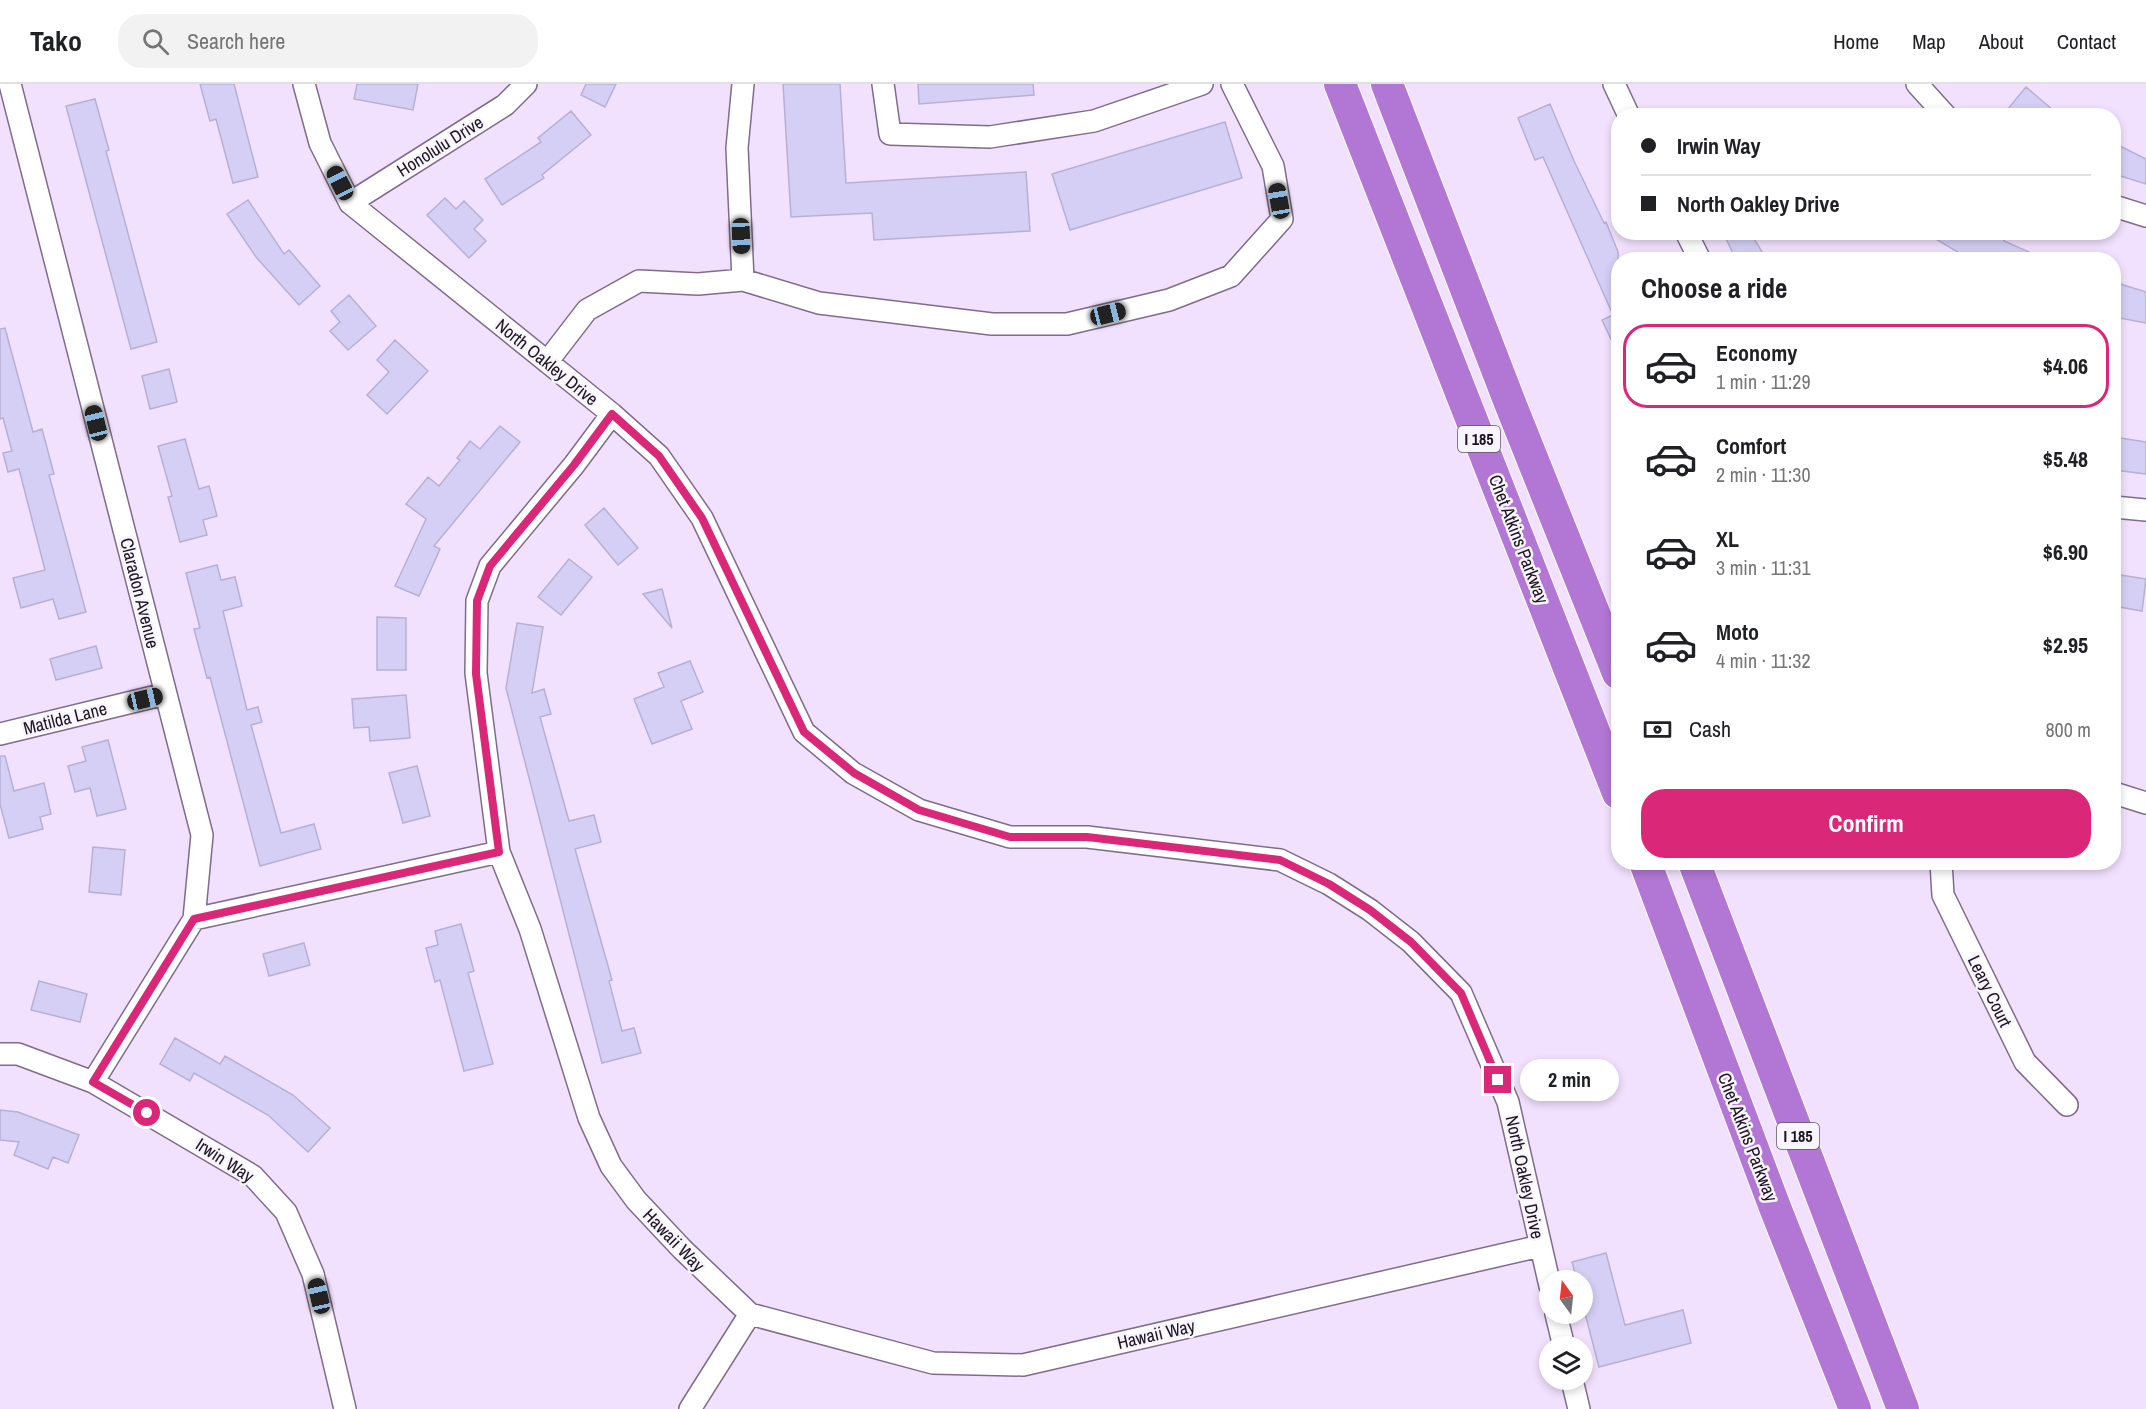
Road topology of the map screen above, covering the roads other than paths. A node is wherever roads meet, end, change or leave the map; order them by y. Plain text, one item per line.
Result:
1 (11, 84) edge
2 (304, 84) edge
3 (526, 84) edge
4 (743, 84) edge
5 (883, 84) edge
6 (1202, 84) edge
7 (1232, 84) edge
8 (1340, 84) edge
9 (1387, 84) edge
10 (1614, 84) edge
11 (1917, 84) edge
12 (0, 87) edge
13 (1625, 108) edge
14 (1939, 108) edge
15 (350, 203) junction
16 (2121, 208) edge
17 (2146, 216) edge
18 (743, 280) junction
19 (547, 362) junction
20 (612, 414) junction
21 (2121, 508) edge
22 (2146, 510) edge
23 (1611, 656) edge
24 (165, 694) junction
25 (0, 734) edge
26 (1611, 776) edge
27 (2121, 795) edge
28 (2146, 803) edge
29 (499, 852) junction
30 (1649, 870) edge
31 (1697, 870) edge
32 (1941, 870) edge
33 (194, 919) junction
34 (0, 1054) edge
35 (93, 1082) junction
36 (2067, 1105) dead end
37 (1776, 1210) junction
38 (1540, 1246) junction
39 (1843, 1252) junction
40 (1546, 1270) edge
41 (750, 1314) junction
42 (1574, 1390) edge
43 (345, 1409) edge
44 (690, 1409) edge
45 (1579, 1409) edge
46 (1839, 1409) edge
47 (1855, 1409) edge
48 (1903, 1409) edge
49 (1915, 1409) edge

1 - 12 street
1 - 24 street, Claradon Avenue
2 - 15 street, North Oakley Drive
3 - 15 street, Honolulu Drive
4 - 18 street
5 - 6 street
7 - 18 street
8 - 26 highway, Chet Atkins Parkway / I 185
9 - 23 highway, I 185
10 - 13 street
11 - 14 street
15 - 19 street, North Oakley Drive
16 - 17 street
18 - 19 street
19 - 20 street, North Oakley Drive
20 - 29 street, Hawaii Way
20 - 38 street, North Oakley Drive
21 - 22 street
24 - 25 street, Matilda Lane
24 - 33 street, Claradon Avenue
27 - 28 street
29 - 33 street
29 - 41 street, Hawaii Way
30 - 37 highway, Chet Atkins Parkway / I 185
31 - 39 highway, I 185
32 - 36 street, Leary Court
33 - 35 street, Claradon Avenue
34 - 35 street, Irwin Way
35 - 43 street, Irwin Way
37 - 46 highway
37 - 47 highway, Chet Atkins Parkway / I 185
38 - 40 street, North Oakley Drive
38 - 41 street, Hawaii Way
39 - 48 highway, I 185
39 - 49 highway
41 - 44 street
42 - 45 street

